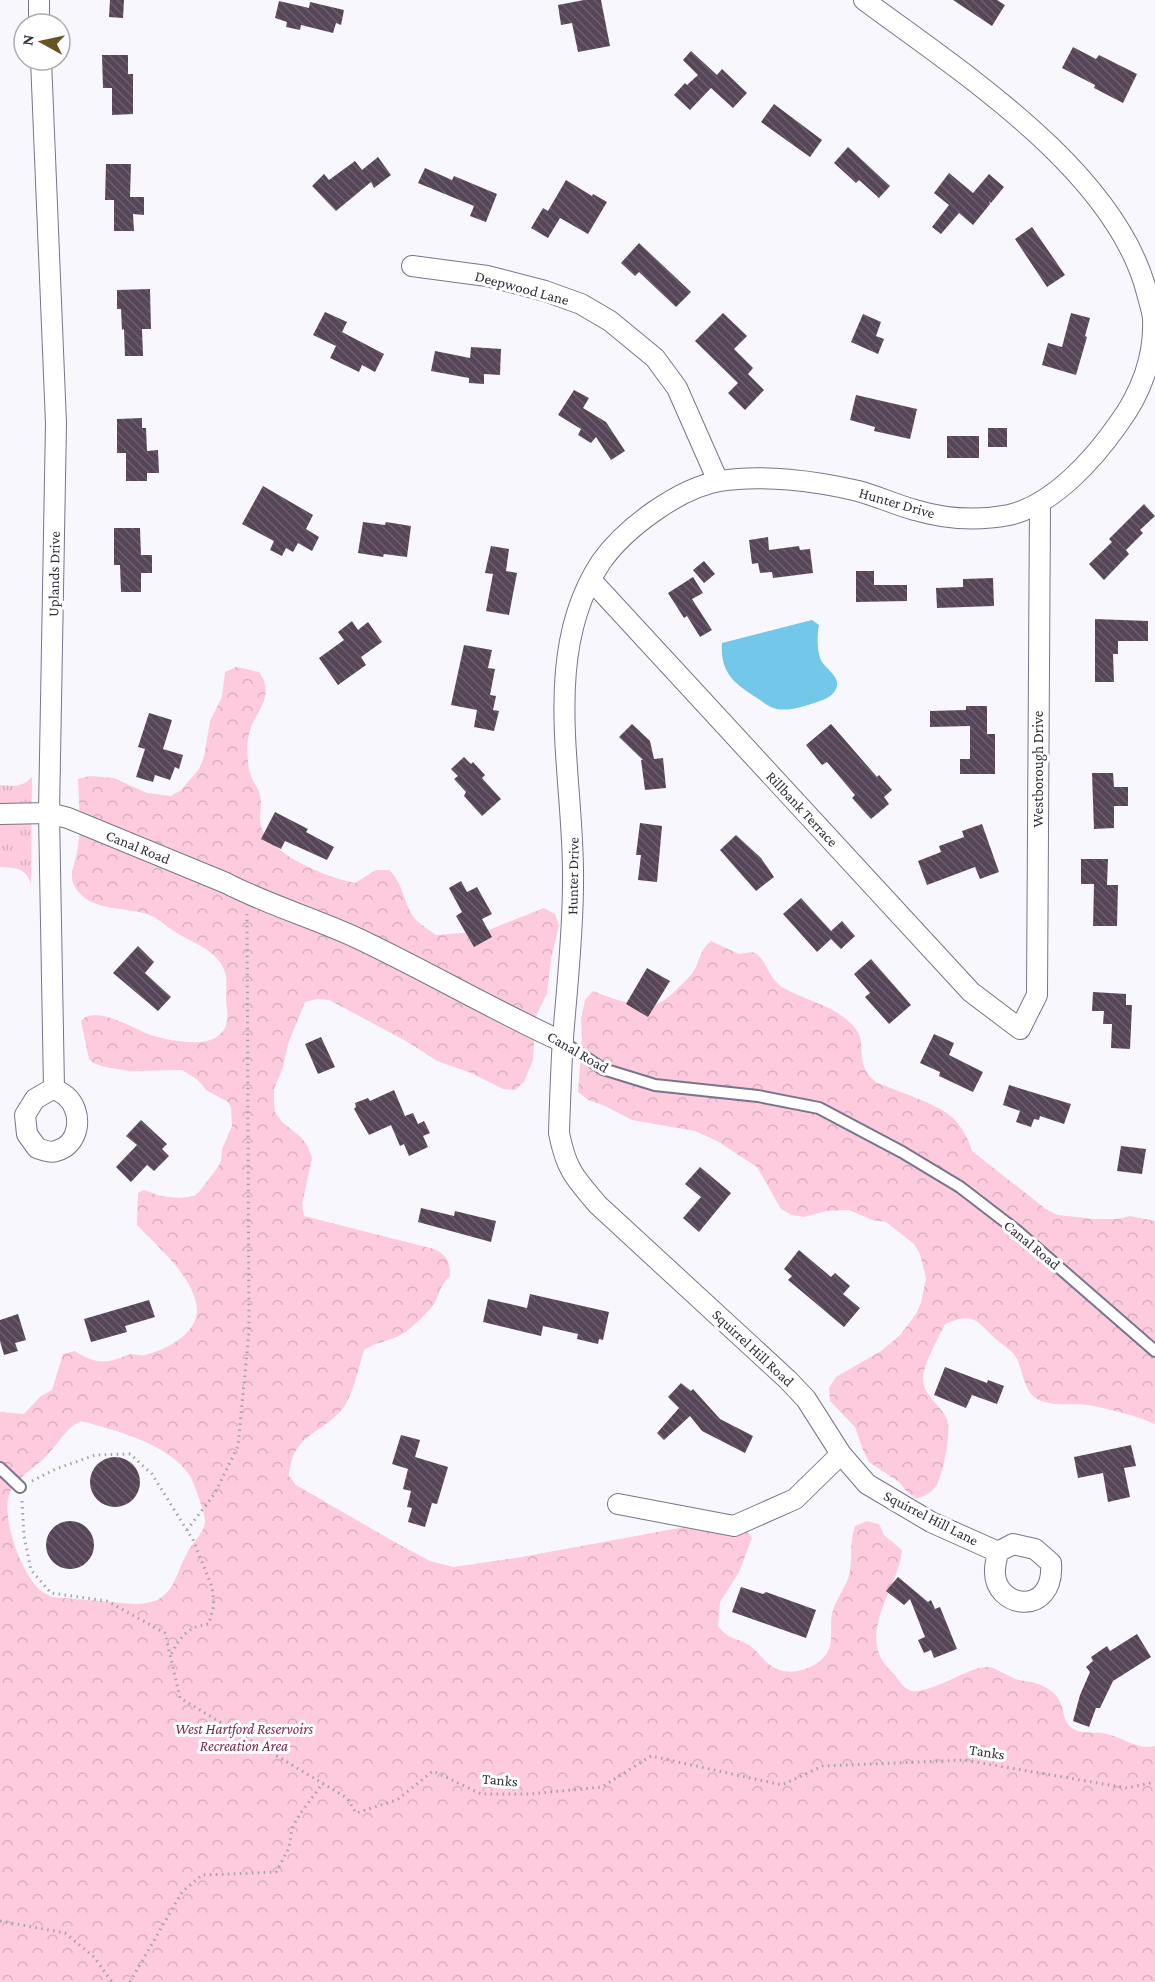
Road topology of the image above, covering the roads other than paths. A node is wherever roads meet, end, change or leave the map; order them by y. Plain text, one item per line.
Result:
1 (864, 0) edge
2 (41, 72) edge
3 (412, 266) dead end
4 (718, 481) junction
5 (1040, 504) junction
6 (591, 579) junction
7 (49, 813) junction
8 (0, 814) edge
9 (1020, 1029) joint
10 (563, 1042) junction
11 (54, 1088) dead end
12 (1155, 1351) edge
13 (841, 1454) junction
14 (0, 1468) edge
15 (20, 1486) road end
16 (618, 1504) dead end
17 (998, 1552) dead end

1 - 5 street, Hunter Drive
2 - 7 street, Uplands Drive
3 - 4 street, Deepwood Lane
4 - 5 street, Hunter Drive
4 - 6 street, Hunter Drive
5 - 9 street, Westborough Drive
6 - 9 street, Rillbank Terrace
6 - 10 street, Hunter Drive
7 - 8 street, Canal Road
7 - 10 street, Canal Road
7 - 11 street, Uplands Drive
10 - 12 lane, Canal Road
10 - 13 street, Squirrel Hill Road
13 - 16 street
13 - 17 street, Squirrel Hill Lane
14 - 15 lane

